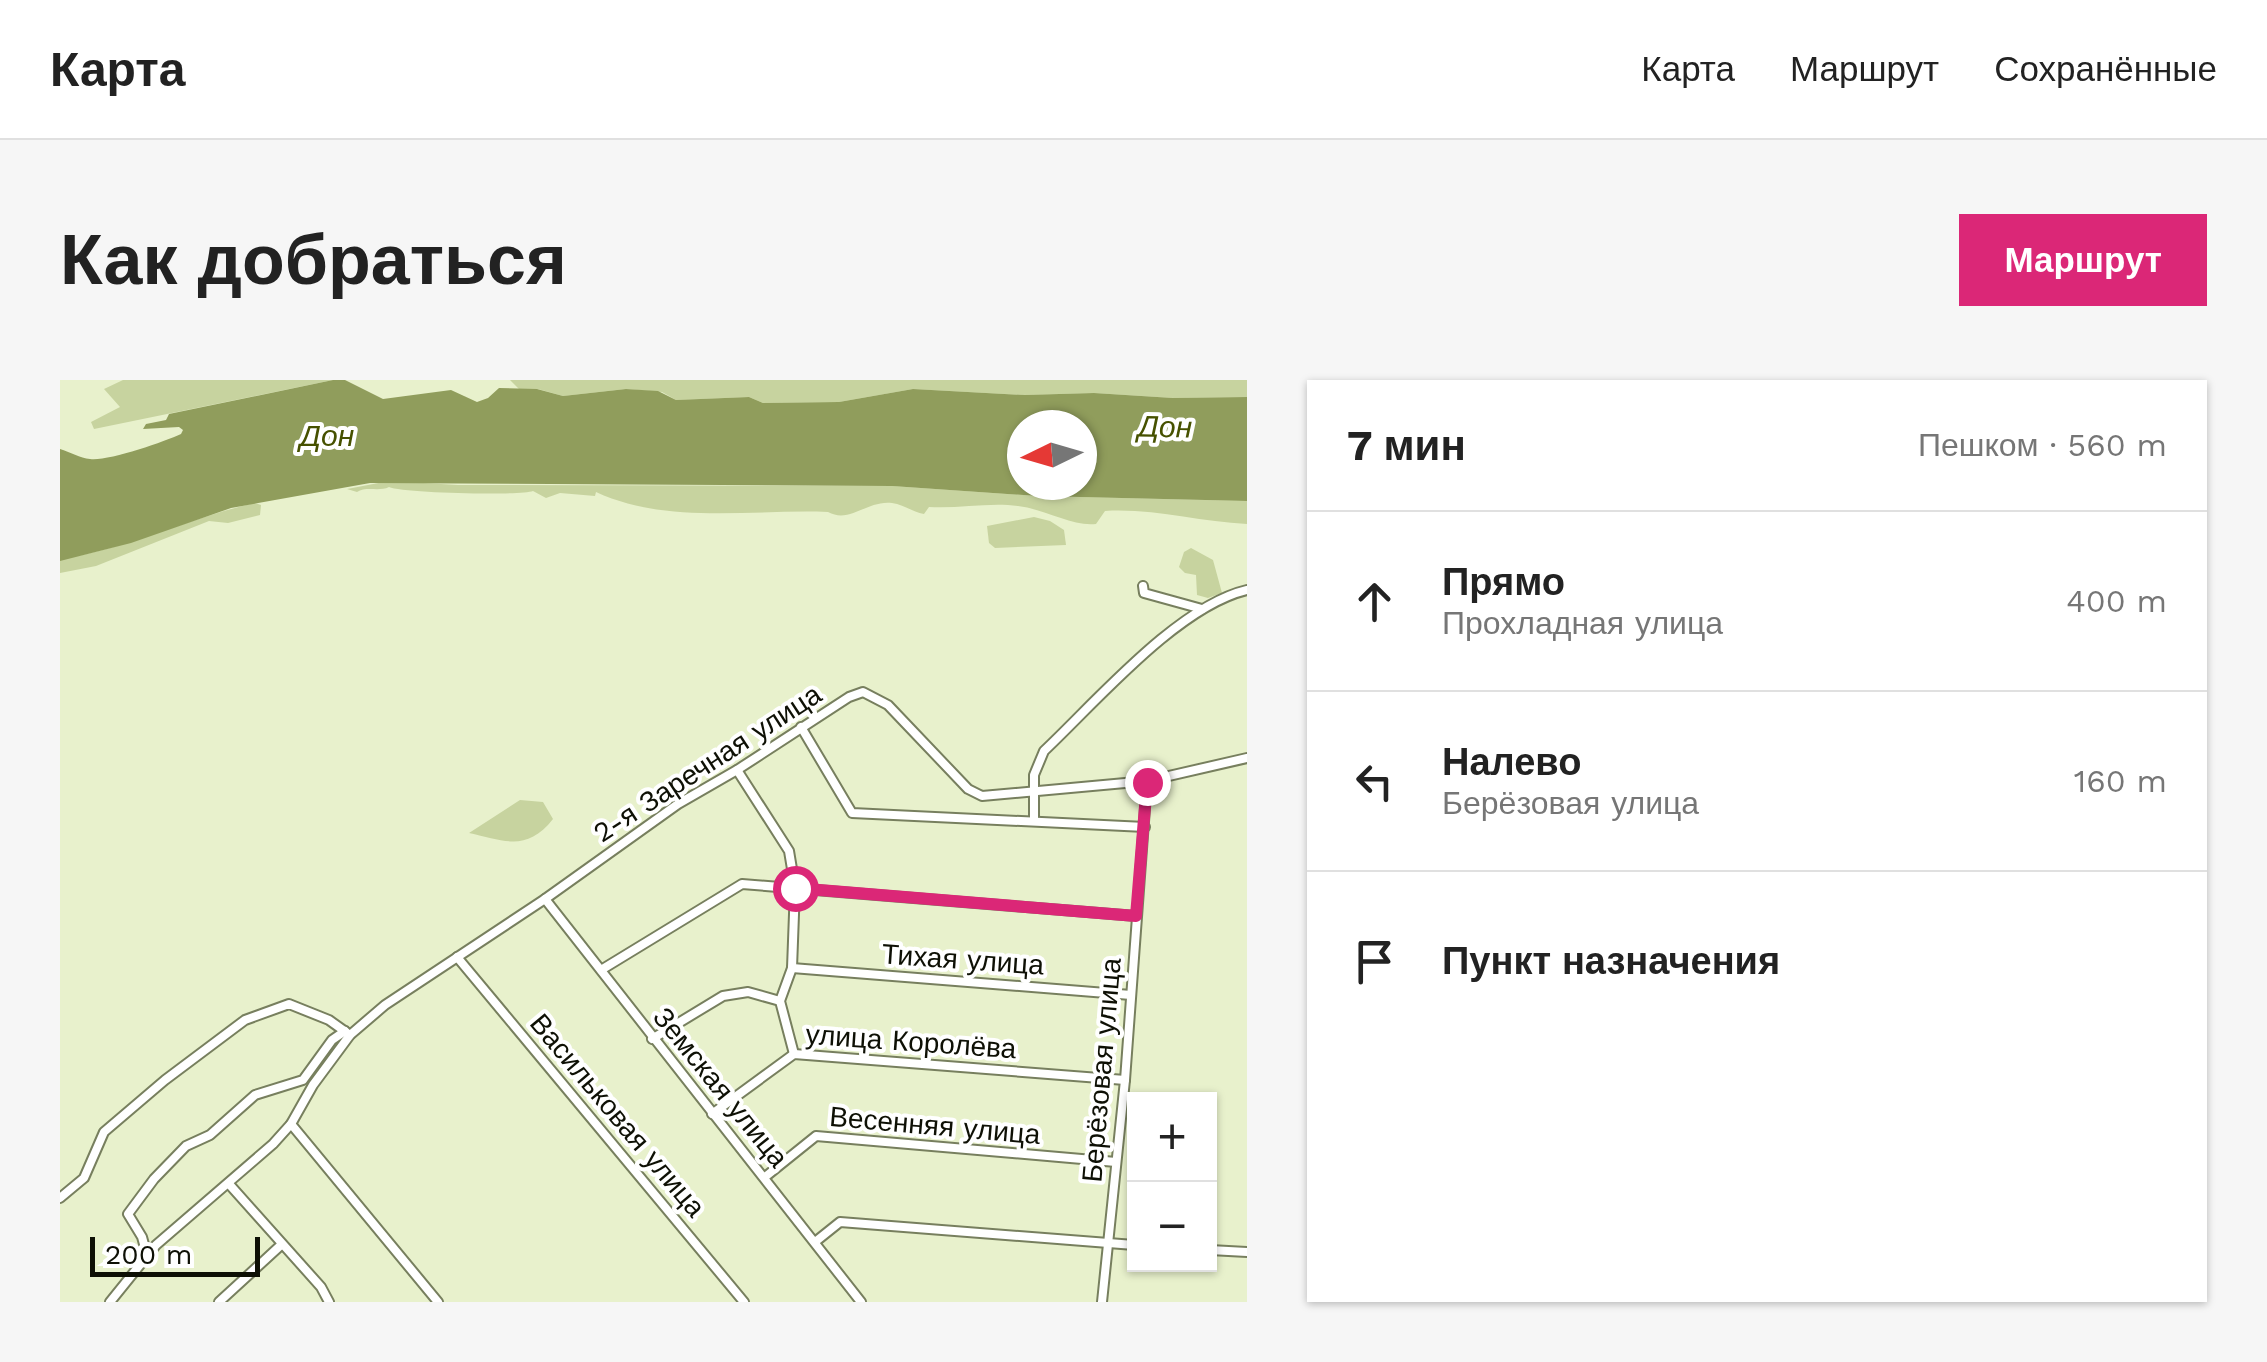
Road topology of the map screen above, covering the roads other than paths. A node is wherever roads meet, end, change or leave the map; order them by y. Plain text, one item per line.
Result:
1 (1144, 586) dead end
2 (1247, 590) edge
3 (1202, 610) junction
4 (802, 727) junction
5 (1247, 758) edge
6 (738, 770) junction
7 (1147, 782) junction
8 (1032, 790) junction
9 (1034, 821) junction
10 (1145, 828) junction
11 (795, 888) junction
12 (545, 900) junction
13 (1136, 916) junction
14 (457, 957) junction
15 (792, 968) junction
16 (601, 970) junction
17 (1131, 995) junction
18 (780, 1001) junction
19 (347, 1033) junction
20 (652, 1039) junction
21 (794, 1054) junction
22 (1125, 1080) junction
23 (712, 1114) junction
24 (291, 1124) junction
25 (1116, 1162) junction
26 (765, 1177) junction
27 (229, 1184) junction
28 (60, 1198) edge
29 (815, 1242) junction
30 (1106, 1243) junction
31 (1127, 1244) edge
32 (281, 1245) junction
33 (1217, 1250) edge
34 (1247, 1252) edge
35 (147, 1255) junction
36 (110, 1302) edge
37 (219, 1302) edge
38 (329, 1302) edge
39 (438, 1302) edge
40 (744, 1302) edge
41 (861, 1302) edge
42 (1102, 1302) edge

1 - 3 street
2 - 3 street
3 - 8 street
4 - 6 street, 2-я Заречная улица
4 - 8 street, 2-я Заречная улица
4 - 9 street
5 - 7 street, 2-я Заречная улица
6 - 11 street
6 - 12 street, 2-я Заречная улица
7 - 8 street, 2-я Заречная улица
7 - 10 street, Берёзовая улица
8 - 9 street
9 - 10 street
10 - 13 street, Берёзовая улица
11 - 13 street
11 - 15 street
11 - 16 street
12 - 14 street, 2-я Заречная улица
12 - 16 street, Земская улица
13 - 17 street, Берёзовая улица
14 - 19 street, 2-я Заречная улица
14 - 40 street, Васильковая улица
15 - 17 street, Тихая улица
15 - 18 street
16 - 20 street, Земская улица
17 - 22 street, Берёзовая улица
18 - 20 street
18 - 21 street
19 - 24 street
19 - 28 street
19 - 35 street
20 - 23 street, Земская улица
21 - 22 street, улица Королёва
21 - 23 street, улица Королёва
22 - 25 street, Берёзовая улица
23 - 26 street, Земская улица
24 - 27 street
24 - 39 street
25 - 26 street, Весенняя улица
25 - 30 street, Берёзовая улица
26 - 29 street, Земская улица
27 - 32 street
27 - 35 street
29 - 30 street
29 - 41 street, Земская улица
30 - 31 street
30 - 42 street, Берёзовая улица
32 - 37 street
32 - 38 street
33 - 34 street
35 - 36 street

